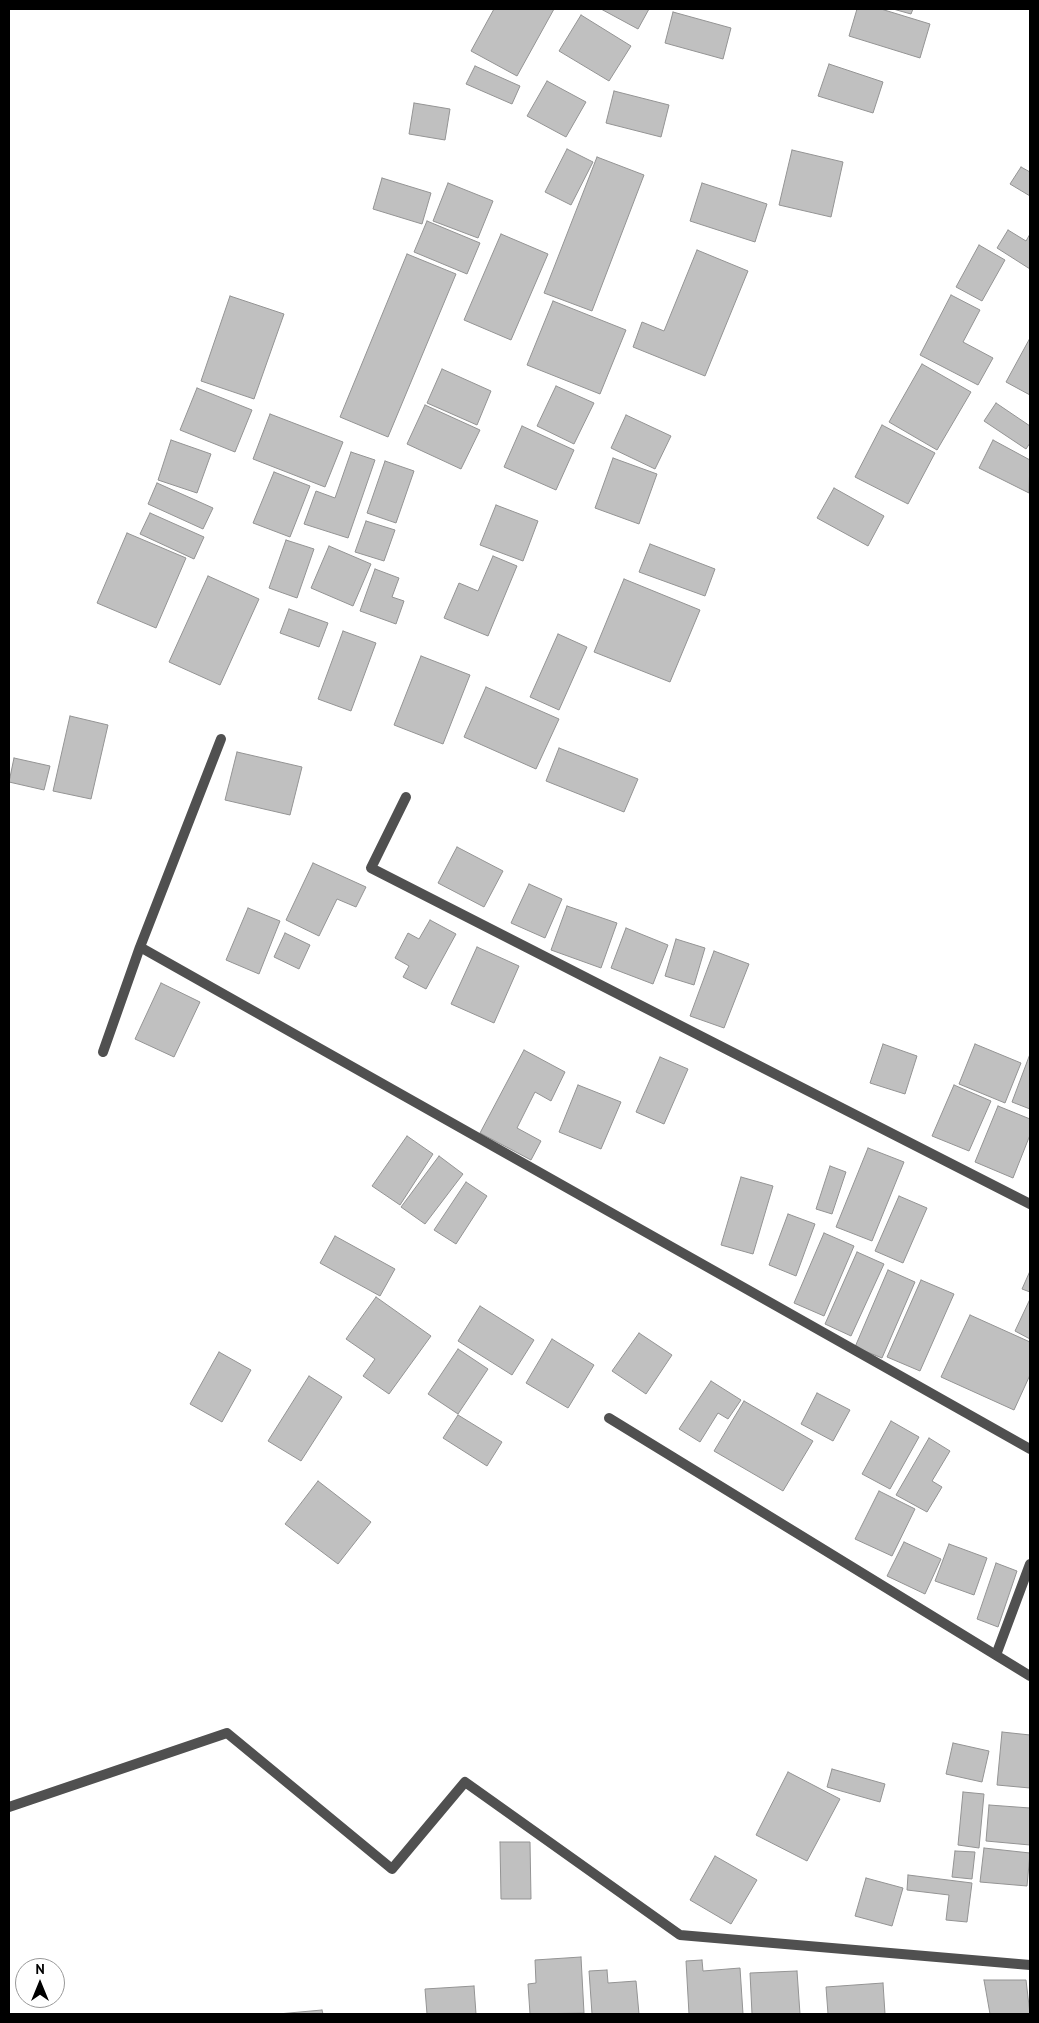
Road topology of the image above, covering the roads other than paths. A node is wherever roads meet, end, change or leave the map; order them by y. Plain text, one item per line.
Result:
1 (221, 739) dead end
2 (406, 797) dead end
3 (140, 947) junction
4 (103, 1052) dead end
5 (1030, 1204) edge
6 (610, 1418) dead end
7 (1030, 1450) edge
8 (1030, 1564) edge
9 (996, 1655) junction
10 (1030, 1676) edge
11 (9, 1807) edge
12 (1030, 1966) edge

1 - 3 street
2 - 5 street
3 - 4 street
3 - 7 street
6 - 9 street
8 - 9 street
9 - 10 street
11 - 12 street

